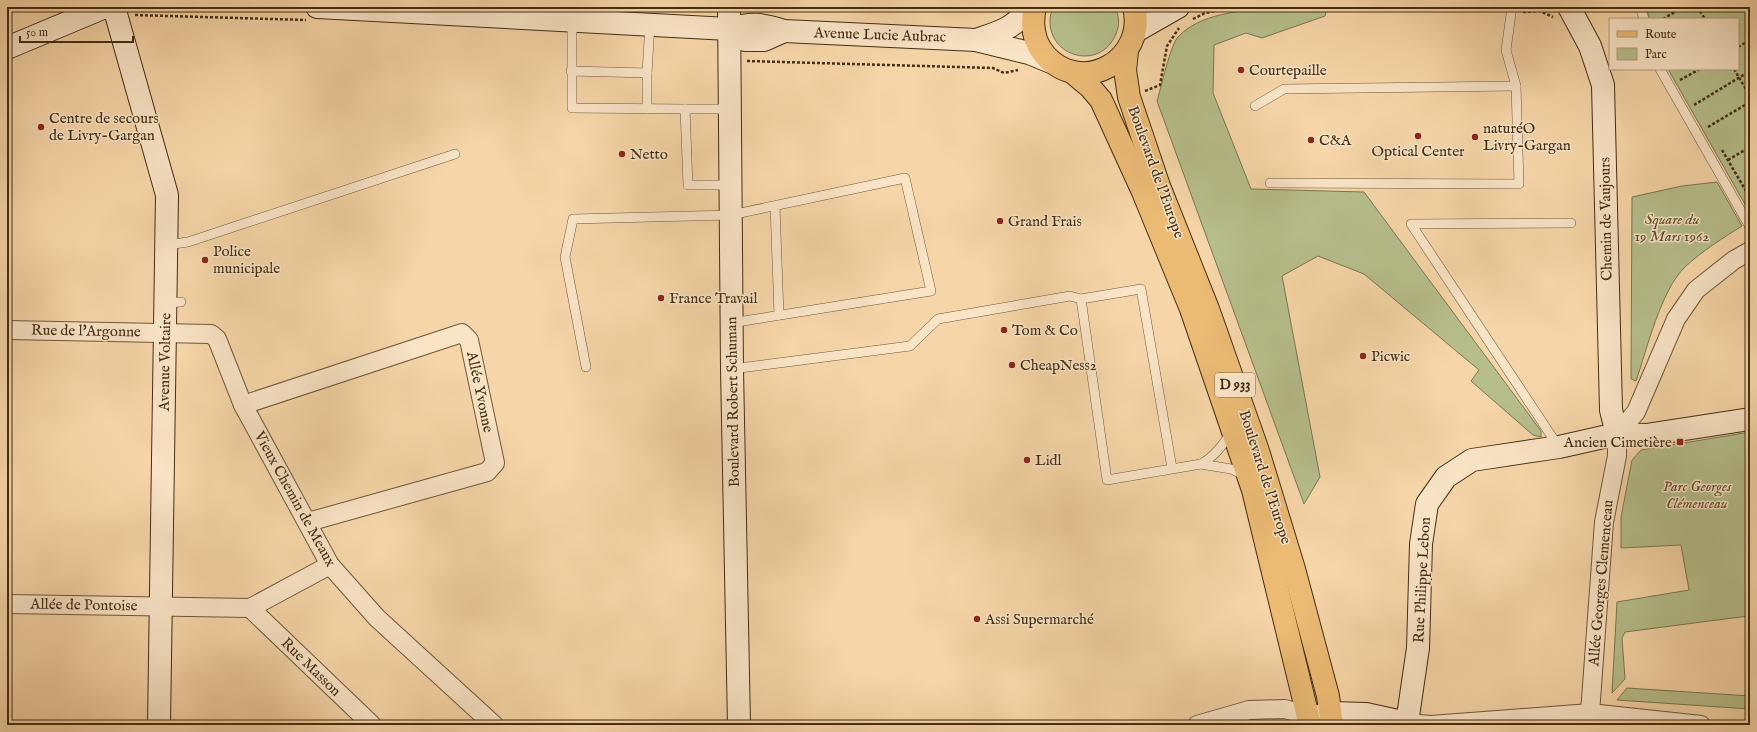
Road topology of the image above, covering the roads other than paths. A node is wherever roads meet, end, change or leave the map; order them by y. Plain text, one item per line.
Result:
1 (105, 7) edge
2 (114, 7) edge
3 (317, 7) edge
4 (729, 7) edge
5 (1031, 7) edge
6 (1035, 7) edge
7 (1134, 7) edge
8 (1640, 7) edge
9 (358, 8) edge
10 (1567, 8) edge
11 (1511, 9) edge
12 (545, 13) edge
13 (1182, 18) edge
14 (1644, 18) edge
15 (572, 20) junction
16 (650, 24) junction
17 (729, 29) junction
18 (1136, 31) junction
19 (976, 40) junction
20 (7, 48) edge
21 (1127, 51) junction
22 (1051, 62) junction
23 (1604, 70) edge
24 (1661, 70) edge
25 (572, 71) junction
26 (1072, 72) junction
27 (647, 73) junction
28 (1516, 86) junction
29 (1255, 106) dead end
30 (647, 109) junction
31 (685, 109) junction
32 (730, 109) junction
33 (455, 154) dead end
34 (1270, 183) dead end
35 (730, 185) junction
36 (775, 206) junction
37 (730, 215) junction
38 (1571, 223) dead end
39 (1750, 227) edge
40 (166, 245) junction
41 (1750, 251) edge
42 (1081, 298) junction
43 (779, 315) junction
44 (731, 323) junction
45 (7, 330) edge
46 (165, 332) junction
47 (586, 367) dead end
48 (732, 369) junction
49 (243, 406) junction
50 (1750, 419) edge
51 (1233, 429) junction
52 (1617, 434) junction
53 (1559, 447) junction
54 (1202, 464) junction
55 (1172, 468) junction
56 (1248, 477) junction
57 (308, 522) junction
58 (330, 565) junction
59 (7, 604) edge
60 (161, 606) junction
61 (250, 608) junction
62 (1592, 719) edge
63 (1319, 721) edge
64 (1214, 722) edge
65 (1397, 724) edge
66 (159, 725) edge
67 (372, 725) edge
68 (494, 725) edge
69 (739, 725) edge
70 (1197, 725) edge
71 (1701, 725) edge

1 - 20 street
2 - 40 street, Avenue Voltaire
3 - 9 street, Avenue Lucie Aubrac
4 - 17 street, Boulevard Robert Schuman
5 - 19 street, Avenue Lucie Aubrac
6 - 22 main road
7 - 18 main road
8 - 14 lane
9 - 12 street, Avenue Lucie Aubrac
10 - 23 street, Chemin de Vaujours
11 - 28 lane
12 - 15 street, Avenue Lucie Aubrac
13 - 18 street
15 - 16 street, Avenue Lucie Aubrac
15 - 25 lane
16 - 17 street, Avenue Lucie Aubrac
16 - 27 lane
17 - 19 street, Avenue Lucie Aubrac
17 - 32 street, Boulevard Robert Schuman
18 - 21 main road
19 - 22 street, Avenue Lucie Aubrac
21 - 26 main road
21 - 63 main road, Boulevard de l'Europe / D 933
22 - 26 main road
23 - 52 street, Chemin de Vaujours
24 - 39 lane
25 - 27 lane
25 - 30 lane
26 - 51 main road, Boulevard de l'Europe / D 933
27 - 30 lane
28 - 29 lane
28 - 34 lane
30 - 31 lane
31 - 32 lane
31 - 35 lane
32 - 35 street, Boulevard Robert Schuman
33 - 40 lane
35 - 37 street, Boulevard Robert Schuman
36 - 37 lane
36 - 43 lane
36 - 43 lane
37 - 44 street, Boulevard Robert Schuman
37 - 47 lane
38 - 53 lane
40 - 46 street, Avenue Voltaire
41 - 52 street
42 - 48 lane
42 - 55 lane
42 - 55 lane
43 - 44 lane
44 - 48 street, Boulevard Robert Schuman
45 - 46 street, Rue de l'Argonne
46 - 49 street, Vieux Chemin de Meaux
46 - 60 street, Avenue Voltaire
48 - 69 street, Boulevard Robert Schuman
49 - 57 street, Vieux Chemin de Meaux
49 - 57 street, Allée Yvonne
50 - 52 street, Rue Philippe Lebon
51 - 54 lane
51 - 56 main road, Boulevard de l'Europe / D 933
52 - 53 street, Rue Philippe Lebon
52 - 62 street, Allée Georges Clemenceau
53 - 65 street, Rue Philippe Lebon
54 - 55 lane
54 - 56 lane
56 - 63 main road, Boulevard de l'Europe / D 933
57 - 58 street, Vieux Chemin de Meaux
58 - 61 street
58 - 68 street, Vieux Chemin de Meaux
59 - 60 street, Allée de Pontoise
60 - 61 street
60 - 66 street, Avenue Voltaire
61 - 67 street, Rue Masson
62 - 65 street
62 - 71 street
63 - 64 street
63 - 65 street
64 - 70 street

